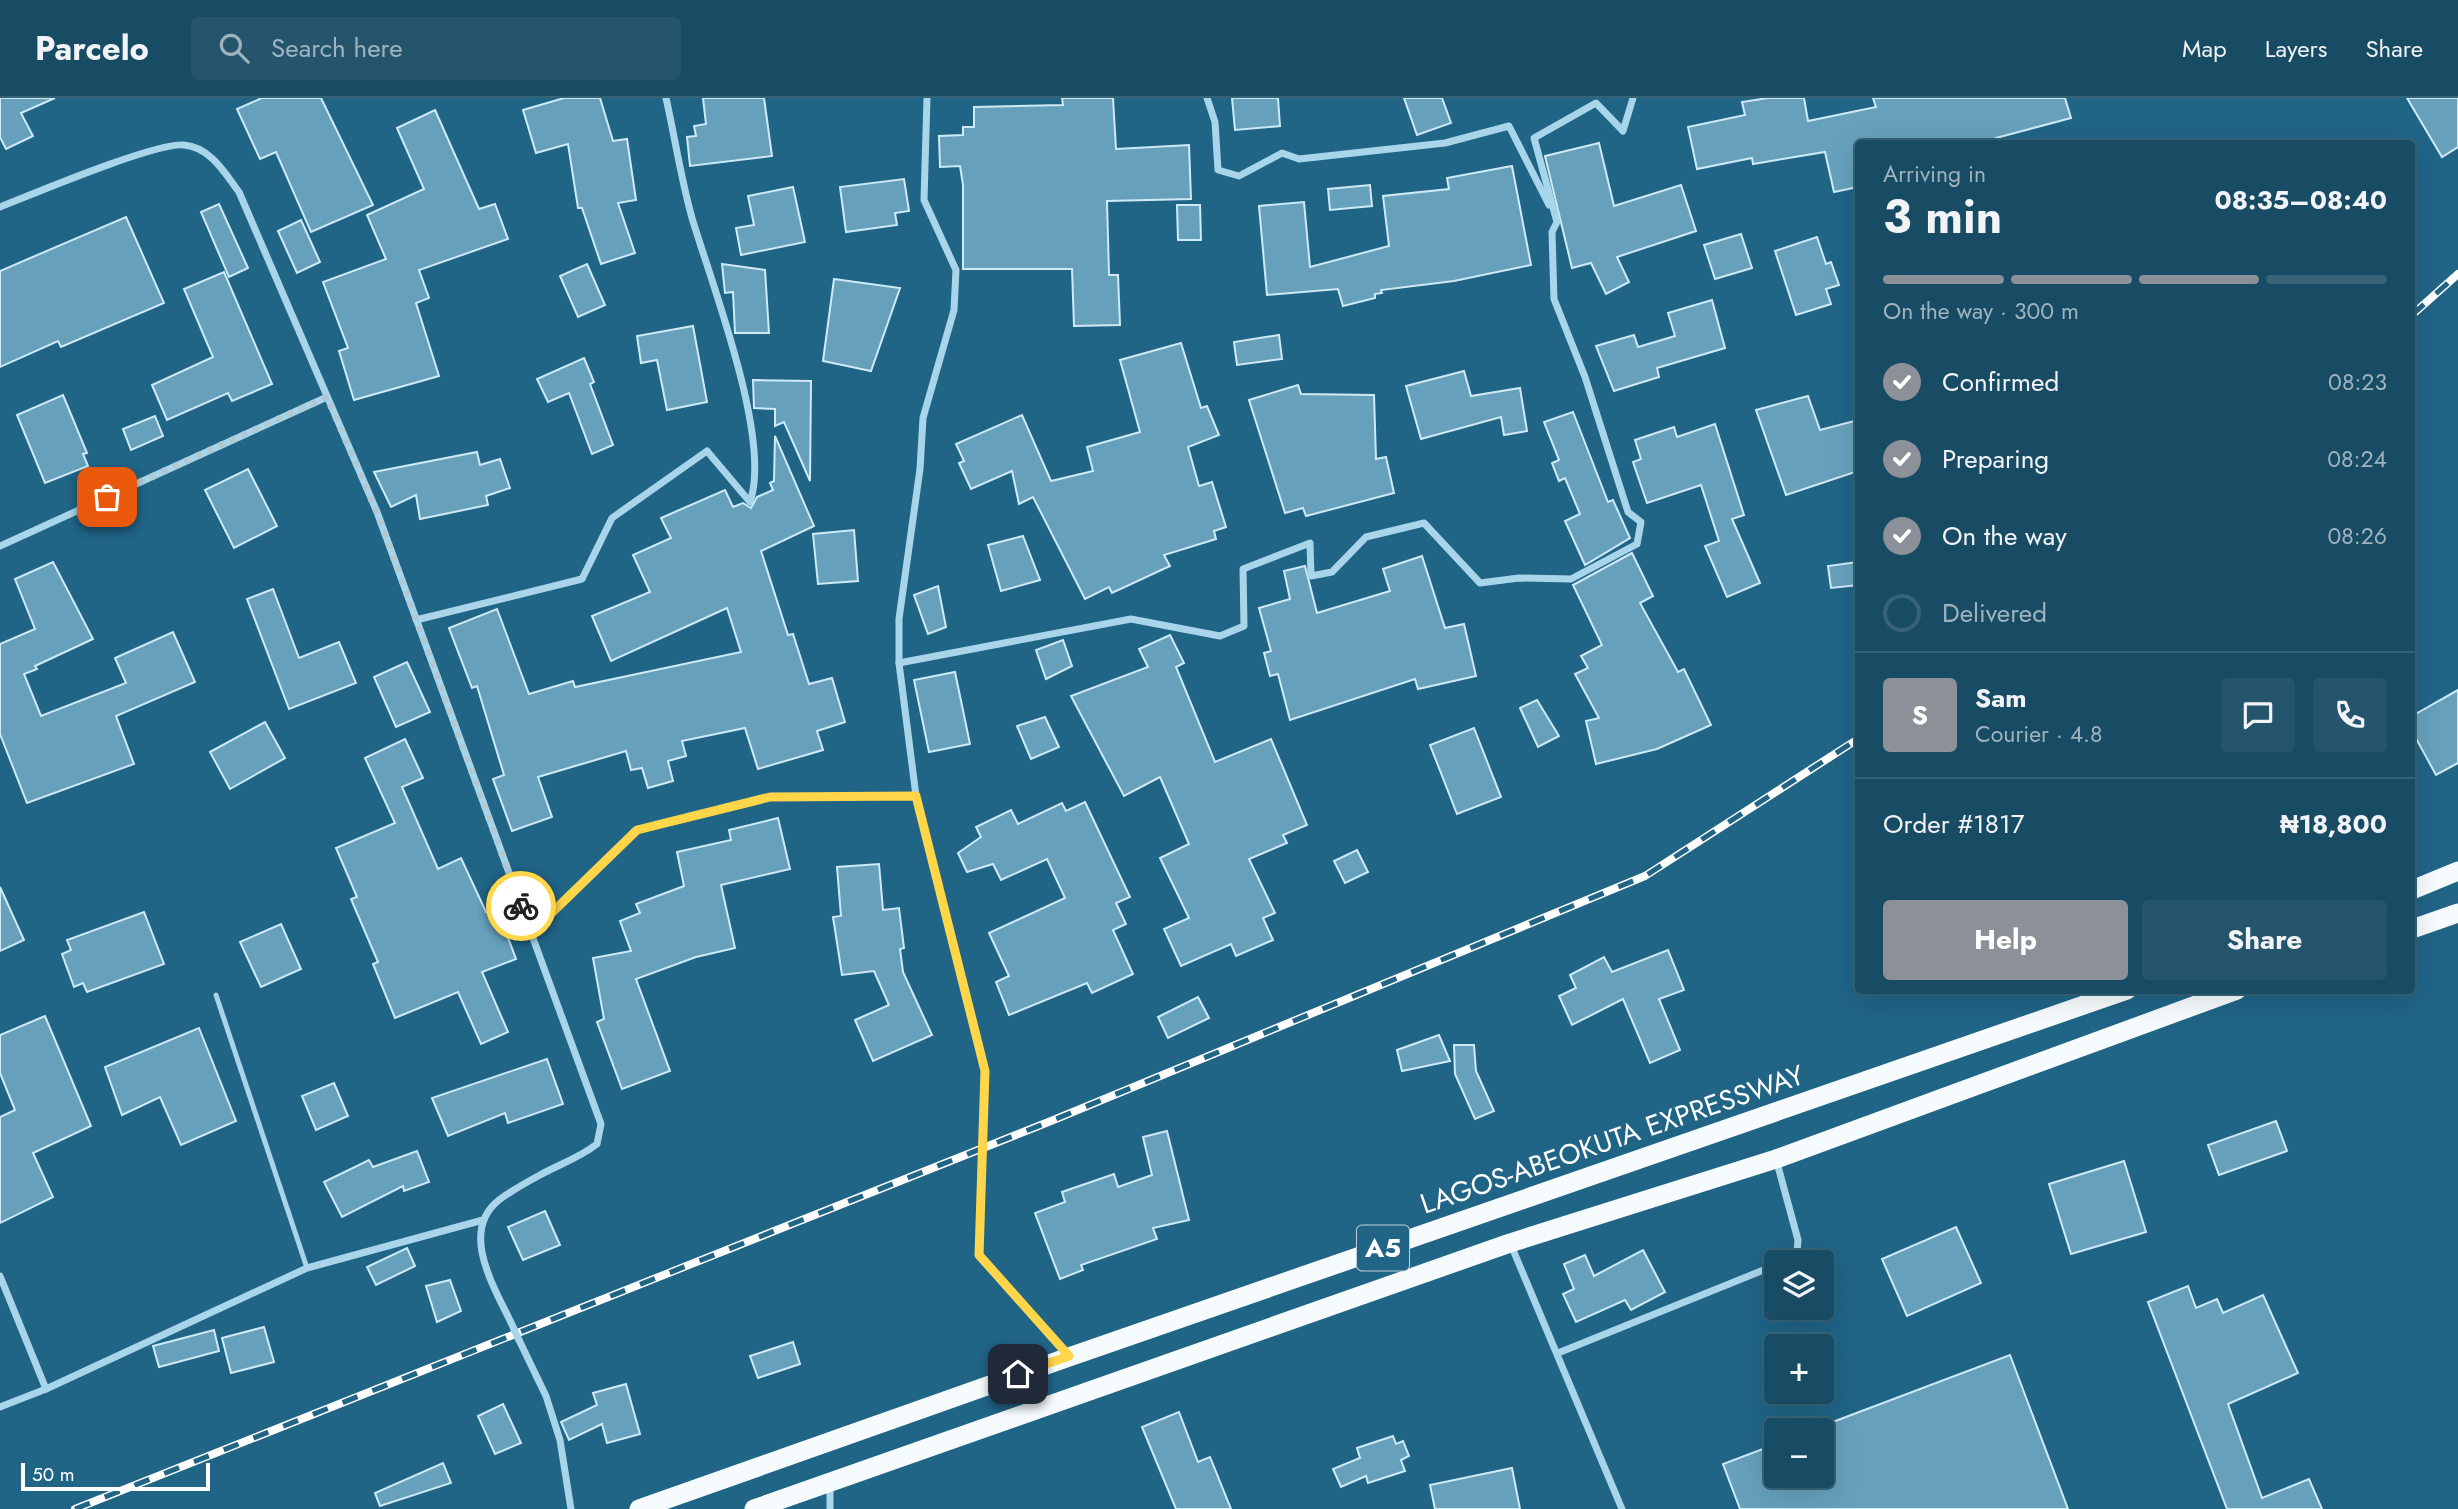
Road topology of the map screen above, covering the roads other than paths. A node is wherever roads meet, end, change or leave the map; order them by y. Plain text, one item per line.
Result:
1 (666, 98) edge
2 (927, 98) edge
3 (1208, 98) edge
4 (1633, 98) edge
5 (0, 207) edge
6 (1557, 222) junction
7 (327, 397) junction
8 (0, 546) edge
9 (416, 620) junction
10 (899, 663) junction
11 (916, 796) junction
12 (2458, 871) edge
13 (2415, 889) edge
14 (2458, 913) edge
15 (2415, 928) edge
16 (531, 933) junction
17 (2115, 994) edge
18 (2226, 994) edge
19 (216, 995) dead end
20 (1776, 1160) junction
21 (483, 1220) junction
22 (1510, 1243) junction
23 (1797, 1250) edge
24 (307, 1268) junction
25 (1764, 1270) edge
26 (0, 1276) edge
27 (1558, 1353) junction
28 (1069, 1356) junction
29 (46, 1389) junction
30 (0, 1407) edge
31 (830, 1483) junction
32 (571, 1509) edge
33 (639, 1509) edge
34 (754, 1509) edge
35 (830, 1509) edge
36 (1622, 1509) edge

1 - 9 street
2 - 10 street
3 - 6 street
4 - 6 street
5 - 7 street
6 - 10 street
7 - 8 street
7 - 9 street
9 - 16 street
10 - 11 street
11 - 16 street
11 - 28 street, bridge
12 - 13 highway
14 - 15 highway
16 - 21 street
17 - 28 highway, LAGOS-ABEOKUTA EXPRESSWAY / A5
18 - 20 highway, A5
19 - 24 lane
20 - 22 highway, A5
20 - 23 street
21 - 24 street
21 - 32 street, bridge
22 - 27 street
22 - 31 highway, A5
24 - 29 street
25 - 27 street
26 - 29 street
27 - 36 street
28 - 33 highway, LAGOS-ABEOKUTA EXPRESSWAY / A5
29 - 30 street
31 - 34 highway, A5
31 - 35 street

